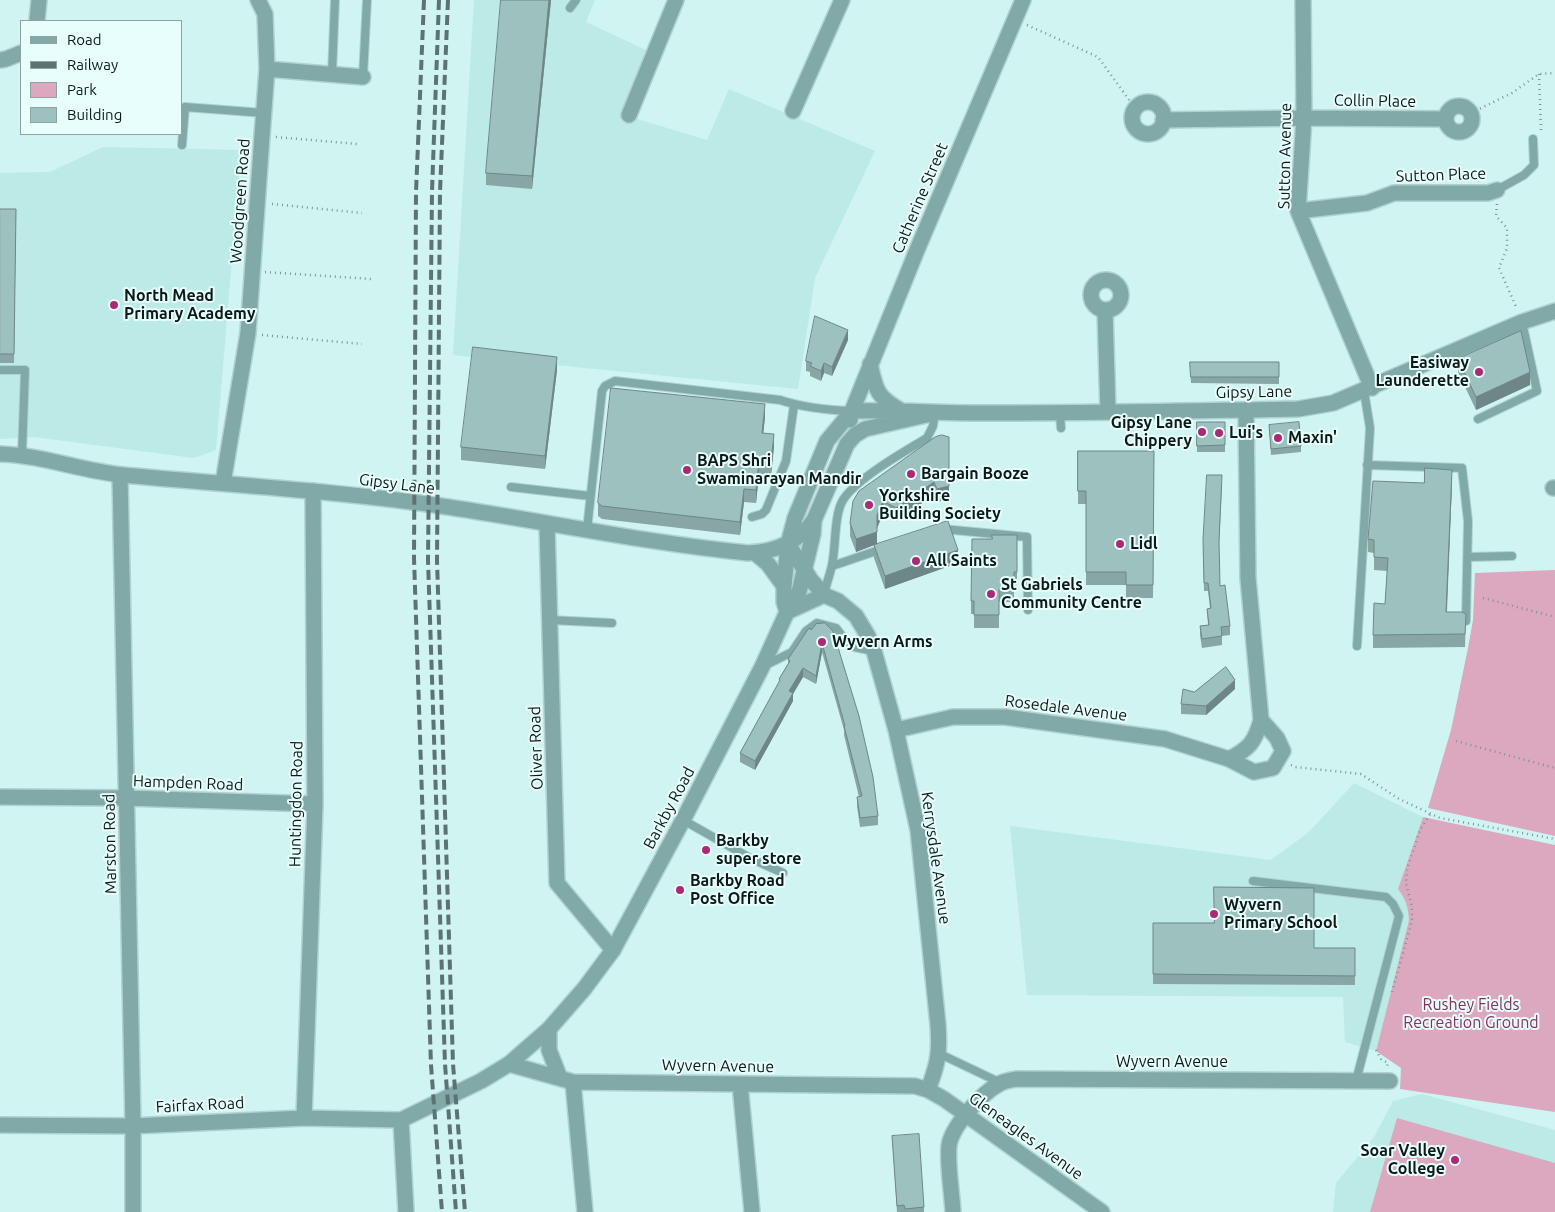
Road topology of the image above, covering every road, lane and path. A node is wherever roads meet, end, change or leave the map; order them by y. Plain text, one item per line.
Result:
1 (39, 0) edge
2 (258, 0) edge
3 (335, 0) edge
4 (367, 0) edge
5 (576, 0) edge
6 (676, 0) edge
7 (842, 0) edge
8 (1023, 0) edge
9 (1303, 0) edge
10 (570, 8) dead end
11 (37, 20) edge
12 (1014, 20) junction
13 (20, 53) edge
14 (0, 60) edge
15 (267, 69) junction
16 (1555, 73) edge
17 (332, 74) junction
18 (1539, 74) junction
19 (363, 77) joint
20 (1135, 108) junction
21 (792, 110) dead end
22 (264, 113) junction
23 (1471, 113) joint
24 (629, 115) dead end
25 (1304, 118) junction
26 (1163, 120) junction
27 (1541, 131) dead end
28 (262, 136) junction
29 (1533, 139) dead end
30 (357, 144) dead end
31 (182, 145) dead end
32 (1498, 190) junction
33 (257, 203) junction
34 (1298, 211) junction
35 (362, 213) dead end
36 (252, 271) junction
37 (371, 280) dead end
38 (1516, 307) dead end
39 (1105, 310) dead end
40 (1555, 311) edge
41 (1522, 322) junction
42 (248, 333) junction
43 (362, 344) dead end
44 (870, 364) junction
45 (0, 370) edge
46 (1368, 389) junction
47 (794, 405) junction
48 (900, 410) junction
49 (1246, 410) junction
50 (852, 411) junction
51 (935, 412) junction
52 (1108, 412) junction
53 (1478, 418) dead end
54 (847, 444) junction
55 (0, 454) edge
56 (22, 454) junction
57 (1367, 465) junction
58 (120, 474) junction
59 (223, 484) junction
60 (511, 487) dead end
61 (313, 491) junction
62 (590, 496) junction
63 (752, 517) dead end
64 (814, 520) junction
65 (547, 525) junction
66 (587, 530) junction
67 (933, 532) edge
68 (788, 544) junction
69 (887, 547) edge
70 (755, 553) junction
71 (1512, 556) dead end
72 (1468, 557) junction
73 (832, 566) junction
74 (805, 570) junction
75 (784, 586) junction
76 (824, 595) junction
77 (1483, 598) dead end
78 (1028, 610) dead end
79 (787, 612) junction
80 (1555, 618) edge
81 (550, 620) junction
82 (1466, 620) edge
83 (612, 623) dead end
84 (1357, 646) dead end
85 (874, 651) junction
86 (762, 667) junction
87 (1261, 720) junction
88 (896, 730) junction
89 (1456, 741) dead end
90 (1278, 758) junction
91 (1229, 759) junction
92 (1555, 768) edge
93 (0, 797) edge
94 (126, 798) junction
95 (315, 804) junction
96 (683, 820) junction
97 (1555, 839) edge
98 (783, 873) dead end
99 (1253, 882) dead end
100 (613, 950) junction
101 (549, 1029) junction
102 (940, 1054) junction
103 (509, 1064) junction
104 (566, 1080) junction
105 (1356, 1080) junction
106 (1390, 1082) dead end
107 (1000, 1083) junction
108 (740, 1084) junction
109 (928, 1090) junction
110 (966, 1114) junction
111 (304, 1118) junction
112 (401, 1120) junction
113 (0, 1125) edge
114 (133, 1126) junction
115 (133, 1212) edge
116 (406, 1212) edge
117 (585, 1212) edge
118 (752, 1212) edge
119 (953, 1212) edge
120 (1102, 1212) edge

1 - 11 street
2 - 15 street, Woodgreen Road
3 - 17 lane
4 - 19 lane
5 - 10 lane
6 - 24 street
7 - 21 street
8 - 12 street, Catherine Street
9 - 25 street, Sutton Avenue
12 - 20 path
12 - 44 street, Catherine Street
13 - 14 street
15 - 17 street
15 - 22 street, Woodgreen Road
16 - 18 path
17 - 19 street
18 - 23 path
18 - 27 path
20 - 26 street
20 - 26 street
22 - 28 street, Woodgreen Road
22 - 31 lane
23 - 25 street, Collin Place
25 - 26 street, Collin Place
25 - 34 street, Sutton Avenue
28 - 30 path
28 - 33 street, Woodgreen Road
29 - 32 lane
32 - 34 street, Sutton Place
32 - 38 path
33 - 35 path
33 - 36 street, Woodgreen Road
34 - 46 street, Sutton Avenue
36 - 37 path
36 - 42 street, Woodgreen Road
39 - 52 street
40 - 41 street, Gipsy Lane
41 - 46 street, Gipsy Lane
41 - 53 lane
42 - 43 path
42 - 59 street, Woodgreen Road
44 - 48 street
44 - 50 street, Catherine Street
45 - 56 lane
46 - 49 street, Gipsy Lane
46 - 57 lane
47 - 50 lane
47 - 62 lane
47 - 63 lane
48 - 50 street, Gipsy Lane
48 - 51 street, Gipsy Lane
49 - 52 street, Gipsy Lane
49 - 87 street
50 - 54 street
50 - 68 street
51 - 52 street, Gipsy Lane
51 - 54 street, Gipsy Lane
51 - 73 lane
54 - 64 street, Gipsy Lane
55 - 56 street, Gipsy Lane
56 - 58 street, Gipsy Lane
57 - 72 lane
57 - 84 lane
58 - 59 street, Gipsy Lane
58 - 94 street, Marston Road
59 - 61 street, Gipsy Lane
60 - 62 lane
61 - 65 street, Gipsy Lane
61 - 95 street, Huntingdon Road
62 - 66 lane
64 - 68 street, Gipsy Lane
64 - 74 street, Barkby Road
65 - 66 street, Gipsy Lane
65 - 81 street, Oliver Road
66 - 70 street, Gipsy Lane
67 - 78 lane
68 - 70 street, Gipsy Lane
68 - 74 street, Kerrysdale Avenue
68 - 75 street
69 - 73 lane
70 - 75 street
71 - 72 lane
72 - 82 lane
73 - 76 lane
74 - 76 street, Kerrysdale Avenue
74 - 79 street, Barkby Road
75 - 79 street
76 - 79 street
76 - 85 street, Kerrysdale Avenue
77 - 80 path
79 - 86 street, Barkby Road
81 - 83 lane
81 - 100 street, Oliver Road
85 - 86 lane
85 - 88 street, Kerrysdale Avenue
86 - 96 street, Barkby Road
87 - 90 street
87 - 91 street
88 - 91 street, Rosedale Avenue
88 - 102 street, Kerrysdale Avenue
89 - 92 path
90 - 91 street, Rosedale Avenue
90 - 97 path
93 - 94 street, Hampden Road
94 - 95 street, Hampden Road
94 - 114 street, Marston Road
95 - 111 street, Huntingdon Road
96 - 98 lane
96 - 100 street, Barkby Road
99 - 105 lane
100 - 101 street, Barkby Road
101 - 103 street, Barkby Road
101 - 104 street
102 - 107 lane
102 - 109 street, Kerrysdale Avenue
103 - 104 street, Wyvern Avenue
103 - 112 street, Barkby Road
104 - 108 street, Wyvern Avenue
104 - 117 street
105 - 106 street, Wyvern Avenue
105 - 107 street, Wyvern Avenue
107 - 110 street, Wyvern Avenue
108 - 109 street, Wyvern Avenue
108 - 118 street
109 - 110 street, Gleneagles Avenue
110 - 119 street
110 - 120 street, Gleneagles Avenue
111 - 112 street, Fairfax Road
111 - 114 street, Fairfax Road
112 - 116 street
113 - 114 street, Fairfax Road
114 - 115 street, Marston Road

